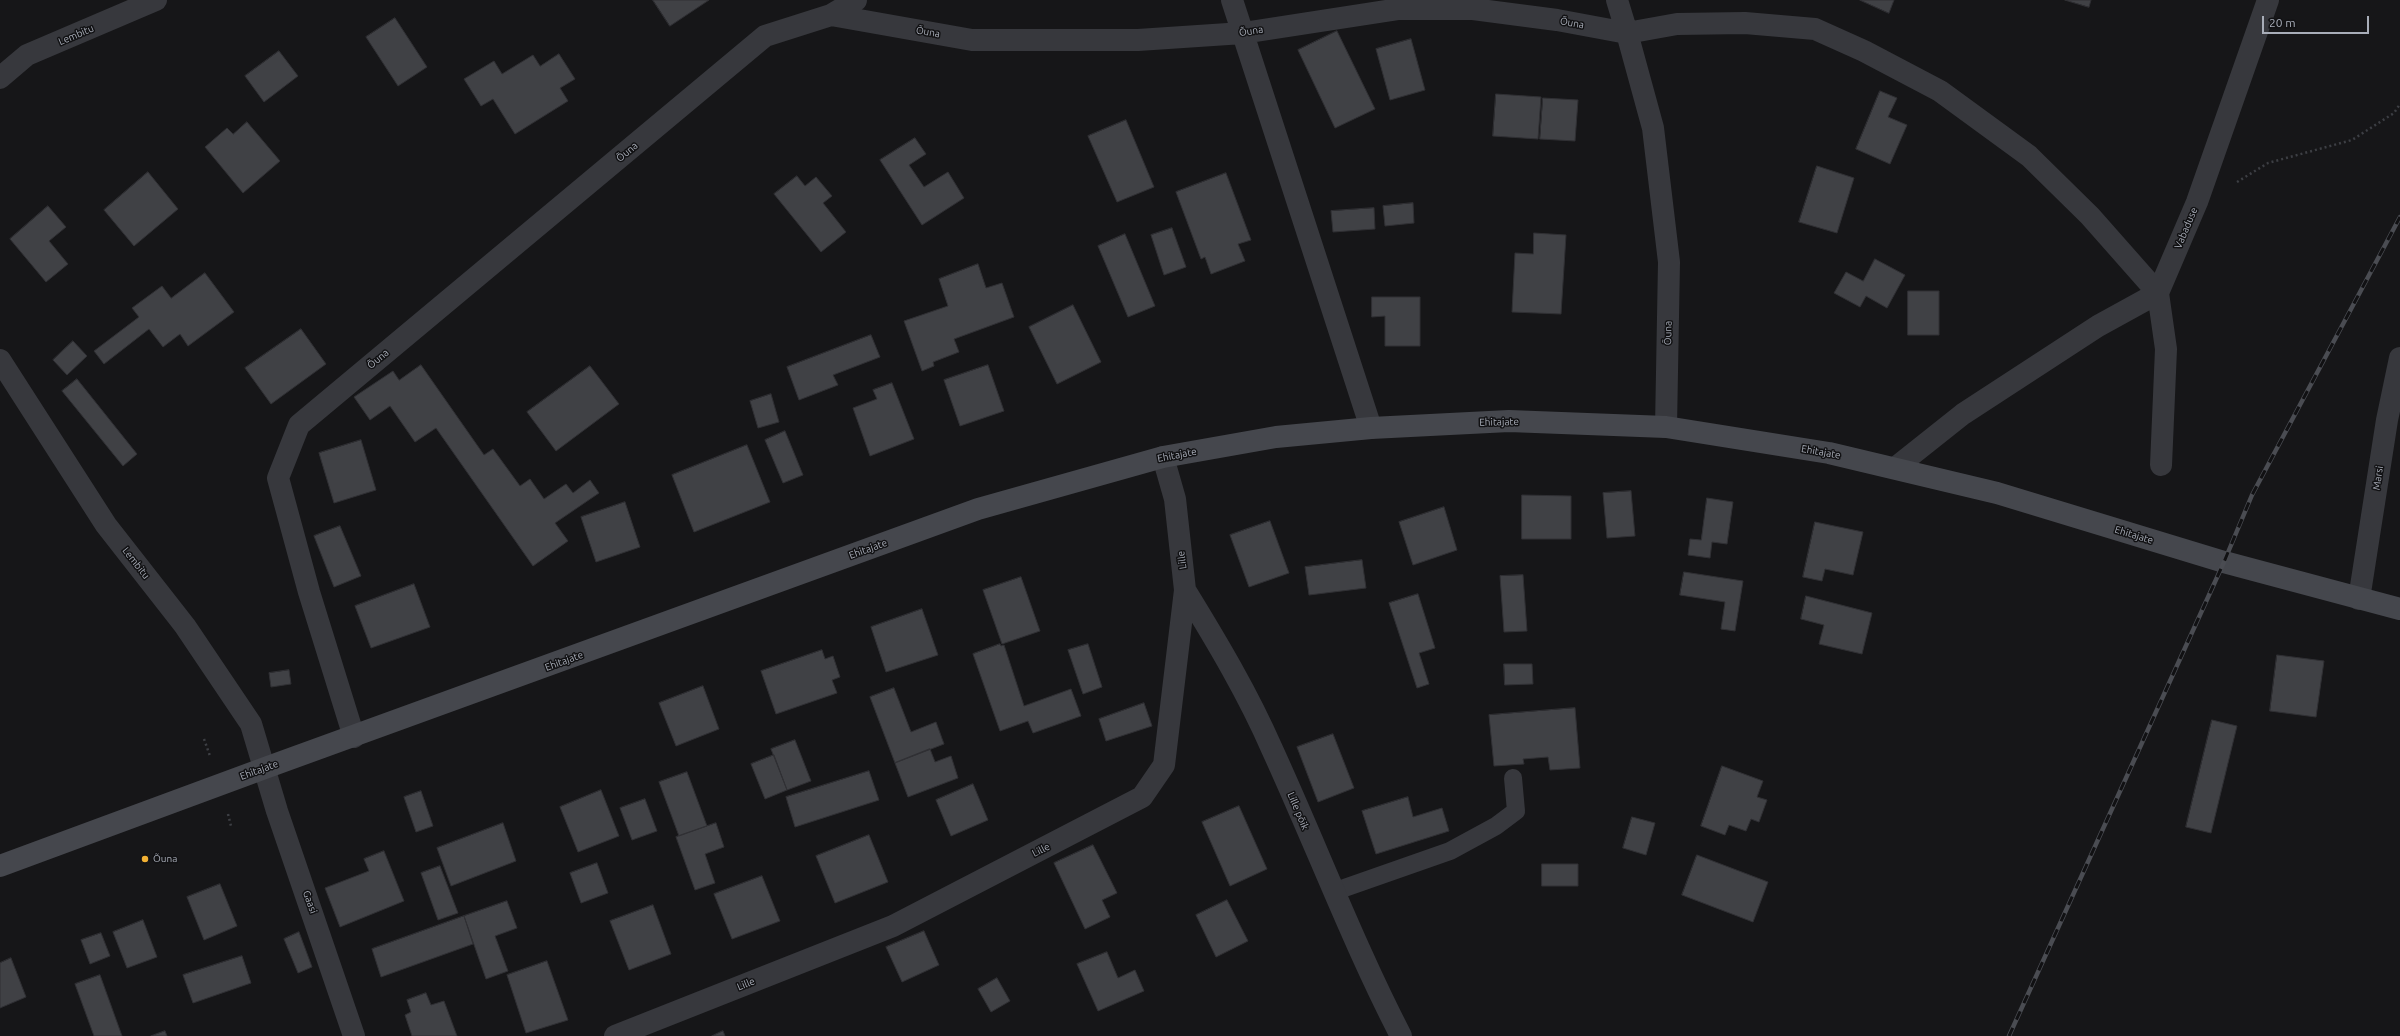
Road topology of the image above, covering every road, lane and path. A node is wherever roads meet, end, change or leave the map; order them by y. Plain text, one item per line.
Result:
1 (156, 0) edge
2 (856, 0) edge
3 (1232, 0) edge
4 (1617, 0) edge
5 (2268, 0) edge
6 (831, 14) junction
7 (1242, 33) junction
8 (1626, 33) junction
9 (0, 78) edge
10 (2400, 104) edge
11 (2197, 202) junction
12 (2158, 293) junction
13 (2400, 358) edge
14 (0, 360) edge
15 (1666, 427) junction
16 (1371, 428) junction
17 (1163, 457) junction
18 (2161, 465) dead end
19 (1895, 468) junction
20 (1186, 590) junction
21 (2359, 599) junction
22 (2400, 609) edge
23 (354, 737) junction
24 (265, 768) junction
25 (1512, 778) dead end
26 (0, 866) edge
27 (1333, 892) junction
28 (354, 1036) edge
29 (615, 1036) edge
30 (1401, 1036) edge

1 - 9 street, Lembitu
2 - 6 street
3 - 7 street
4 - 8 street
5 - 11 street, Vabaduse
6 - 7 street, Õuna
6 - 23 street, Õuna
7 - 8 street, Õuna
7 - 16 street
8 - 12 street
8 - 15 street, Õuna
10 - 11 path
11 - 12 street, Vabaduse
12 - 18 street
12 - 19 street
13 - 21 street, Marsi
14 - 24 street, Lembitu
15 - 16 street, Ehitajate
15 - 19 street, Ehitajate
16 - 17 street, Ehitajate
17 - 20 street, Lille
17 - 23 street, Ehitajate
19 - 21 street, Ehitajate
20 - 27 street, Lille põik
20 - 29 street, Lille
21 - 22 street, Ehitajate
23 - 24 street, Ehitajate
24 - 26 street, Ehitajate
24 - 28 street, Gaasi
25 - 27 lane
27 - 30 street, Lille põik

